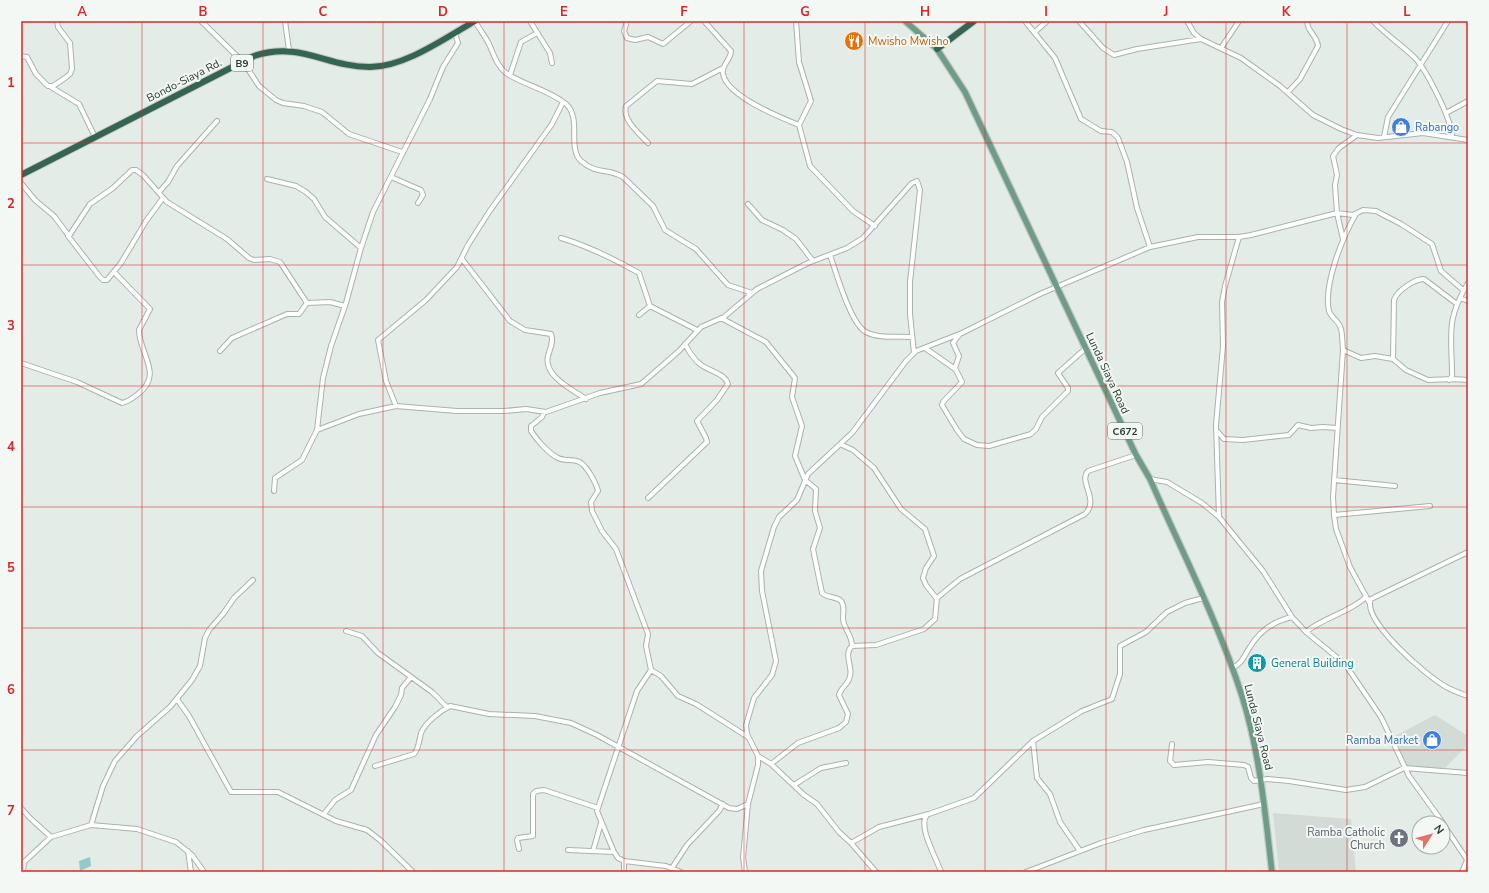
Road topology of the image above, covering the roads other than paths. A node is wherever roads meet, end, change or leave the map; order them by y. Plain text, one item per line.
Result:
1 (57, 21) edge
2 (201, 21) edge
3 (285, 21) edge
4 (475, 21) edge
5 (530, 21) edge
6 (627, 21) edge
7 (690, 21) edge
8 (704, 21) edge
9 (796, 21) edge
10 (905, 21) edge
11 (974, 21) edge
12 (1025, 21) edge
13 (1047, 21) edge
14 (1079, 21) edge
15 (1187, 21) edge
16 (1239, 21) edge
17 (1307, 21) edge
18 (1373, 21) edge
19 (1448, 21) edge
20 (1035, 32) junction
21 (455, 33) junction
22 (537, 33) junction
23 (1201, 39) junction
24 (1221, 48) junction
25 (937, 49) junction
26 (289, 50) junction
27 (21, 56) edge
28 (244, 63) junction
29 (552, 63) dead end
30 (1421, 67) junction
31 (723, 68) junction
32 (510, 75) junction
33 (51, 87) junction
34 (1288, 92) junction
35 (1468, 101) edge
36 (563, 102) junction
37 (1446, 113) junction
38 (217, 121) dead end
39 (799, 125) junction
40 (1357, 135) junction
41 (95, 137) junction
42 (1384, 137) junction
43 (1452, 137) junction
44 (1468, 140) edge
45 (648, 143) dead end
46 (402, 152) junction
47 (21, 175) edge
48 (391, 177) junction
49 (267, 179) dead end
50 (21, 183) edge
51 (159, 192) junction
52 (163, 198) junction
53 (418, 203) dead end
54 (748, 204) dead end
55 (1337, 213) junction
56 (1356, 213) junction
57 (875, 226) junction
58 (68, 236) junction
59 (1239, 237) junction
60 (561, 238) dead end
61 (1343, 239) junction
62 (1150, 247) junction
63 (361, 248) junction
64 (830, 255) junction
65 (462, 259) junction
66 (813, 261) junction
67 (114, 272) junction
68 (1468, 283) edge
69 (1057, 287) junction
70 (1463, 290) junction
71 (752, 292) junction
72 (1460, 298) junction
73 (1468, 301) edge
74 (307, 303) junction
75 (1457, 304) junction
76 (345, 306) junction
77 (650, 306) junction
78 (639, 315) dead end
79 (721, 318) junction
80 (698, 330) junction
81 (959, 334) junction
82 (912, 337) junction
83 (685, 344) junction
84 (925, 348) junction
85 (1086, 348) junction
86 (1343, 350) junction
87 (220, 351) dead end
88 (914, 353) junction
89 (1393, 359) junction
90 (21, 363) edge
91 (955, 369) junction
92 (1449, 380) junction
93 (1468, 380) edge
94 (586, 399) junction
95 (396, 406) junction
96 (544, 412) junction
97 (1216, 425) junction
98 (1337, 428) junction
99 (318, 430) junction
100 (840, 444) junction
101 (1136, 455) junction
102 (1150, 479) junction
103 (805, 480) junction
104 (1334, 480) junction
105 (1395, 486) dead end
106 (274, 491) dead end
107 (648, 498) dead end
108 (1430, 506) dead end
109 (1334, 515) junction
110 (1218, 517) junction
111 (1468, 552) edge
112 (253, 580) dead end
113 (1366, 597) junction
114 (1203, 598) junction
115 (937, 599) junction
116 (1370, 602) junction
117 (1292, 617) junction
118 (346, 630) dead end
119 (1306, 632) junction
120 (852, 646) junction
121 (1232, 668) junction
122 (651, 670) junction
123 (411, 677) junction
124 (1468, 696) edge
125 (177, 699) junction
126 (448, 707) junction
127 (748, 737) junction
128 (1033, 741) junction
129 (1172, 744) dead end
130 (617, 747) junction
131 (758, 756) junction
132 (765, 759) junction
133 (846, 763) dead end
134 (771, 764) junction
135 (758, 765) junction
136 (375, 766) dead end
137 (1404, 768) junction
138 (1468, 773) edge
139 (1261, 780) junction
140 (794, 785) junction
141 (723, 804) junction
142 (748, 804) junction
143 (1264, 804) junction
144 (21, 808) edge
145 (598, 808) junction
146 (324, 814) junction
147 (927, 814) junction
148 (1437, 815) edge
149 (601, 823) junction
150 (91, 825) junction
151 (1451, 835) edge
152 (51, 837) junction
153 (851, 843) junction
154 (519, 849) dead end
155 (188, 850) junction
156 (568, 850) dead end
157 (593, 850) junction
158 (614, 852) junction
159 (1080, 852) junction
160 (1468, 859) edge
161 (624, 861) junction
162 (672, 868) junction
163 (23, 872) edge
164 (191, 872) edge
165 (204, 872) edge
166 (413, 872) edge
167 (624, 872) edge
168 (681, 872) edge
169 (745, 872) edge
170 (876, 872) edge
171 (941, 872) edge
172 (1026, 872) edge
173 (1272, 872) edge
174 (1462, 872) edge

1 - 33 street
2 - 28 street
3 - 26 street
4 - 21 highway, Bondo-Siaya Rd. / B9
4 - 32 street
5 - 22 street
6 - 7 street
8 - 31 street
9 - 39 street
10 - 25 main road, Lunda Siaya Road / C672
11 - 25 highway
12 - 20 street
13 - 20 street
14 - 23 street
15 - 23 street
16 - 24 street
17 - 34 street
18 - 30 street
19 - 30 street
20 - 62 street
21 - 26 highway, Bondo-Siaya Rd. / B9
21 - 46 street
22 - 29 street
22 - 32 street
23 - 24 street
24 - 34 street
25 - 69 main road, Lunda Siaya Road / C672
26 - 28 highway, Bondo-Siaya Rd. / B9
27 - 33 street
28 - 41 highway, Bondo-Siaya Rd. / B9
28 - 46 street
30 - 37 street
30 - 42 street
31 - 39 street
31 - 45 street
32 - 36 street
33 - 41 street
34 - 40 street
35 - 37 street
36 - 65 street
36 - 71 street
37 - 43 street
38 - 51 street
39 - 57 street
40 - 42 street
40 - 55 street
41 - 47 highway, Bondo-Siaya Rd. / B9
42 - 43 street
43 - 44 street
46 - 48 street
48 - 53 street
48 - 63 street
49 - 63 street
50 - 58 street
51 - 52 street
51 - 58 street
52 - 67 street
52 - 74 street
54 - 66 street
55 - 56 street
55 - 59 street
55 - 61 street
56 - 61 street
56 - 70 street
57 - 64 street
57 - 82 street
58 - 67 street
59 - 62 street
59 - 97 street
60 - 77 street
61 - 86 street
62 - 69 street
63 - 76 street
64 - 66 street
64 - 82 street
65 - 94 street
65 - 95 street
66 - 71 street
67 - 90 street
68 - 70 street
69 - 81 street
69 - 85 main road, Lunda Siaya Road / C672
70 - 72 street
71 - 79 street
72 - 73 street
72 - 75 street
74 - 76 street
74 - 87 street
75 - 89 street
75 - 92 street
76 - 99 street
77 - 78 street
77 - 80 street
79 - 80 street
79 - 103 street
80 - 83 street
81 - 84 street
81 - 91 street
82 - 88 street
83 - 94 street
83 - 107 street
84 - 88 street
84 - 91 street
85 - 91 street
85 - 101 main road, Lunda Siaya Road / C672
86 - 89 street
86 - 98 street
88 - 100 street
89 - 92 street
92 - 93 street
94 - 96 street
95 - 96 street
95 - 99 street
96 - 122 street
97 - 98 street
97 - 110 street
98 - 104 street
99 - 106 street
100 - 103 street
100 - 115 street
101 - 102 main road, Lunda Siaya Road / C672
101 - 115 street
102 - 110 street
102 - 114 main road, Lunda Siaya Road / C672
103 - 120 street
103 - 127 street
104 - 105 street
104 - 109 street
108 - 109 street
109 - 113 street
110 - 117 street
111 - 116 street
112 - 125 street
113 - 116 street
113 - 119 street
114 - 121 main road, Lunda Siaya Road / C672
114 - 128 street
115 - 120 street
116 - 124 street
117 - 119 street
117 - 121 street
118 - 123 street
119 - 137 street
120 - 134 street
121 - 139 main road, Lunda Siaya Road / C672
122 - 127 street
122 - 130 street
123 - 126 street
123 - 146 street
125 - 146 street
125 - 150 street
126 - 130 street
126 - 136 street
127 - 131 street
128 - 147 street
128 - 159 street
129 - 139 street
130 - 141 street
130 - 145 street
131 - 132 street
131 - 135 street
132 - 134 street
132 - 135 street
133 - 140 street
134 - 140 street
135 - 142 street
137 - 138 street
137 - 139 street
137 - 148 street
139 - 143 main road, Lunda Siaya Road / C672
140 - 153 street
141 - 142 street
141 - 162 street
142 - 169 street
143 - 159 street
143 - 173 main road, Lunda Siaya Road / C672
144 - 152 street
145 - 149 street
145 - 154 street
146 - 166 street
147 - 153 street
147 - 171 street
149 - 157 street
149 - 158 street
150 - 152 street
150 - 155 street
151 - 160 street
152 - 163 street
153 - 170 street
155 - 164 street
155 - 165 street
156 - 157 street
157 - 158 street
158 - 161 street
159 - 172 street
160 - 174 street
161 - 162 street
161 - 167 street
162 - 168 street

